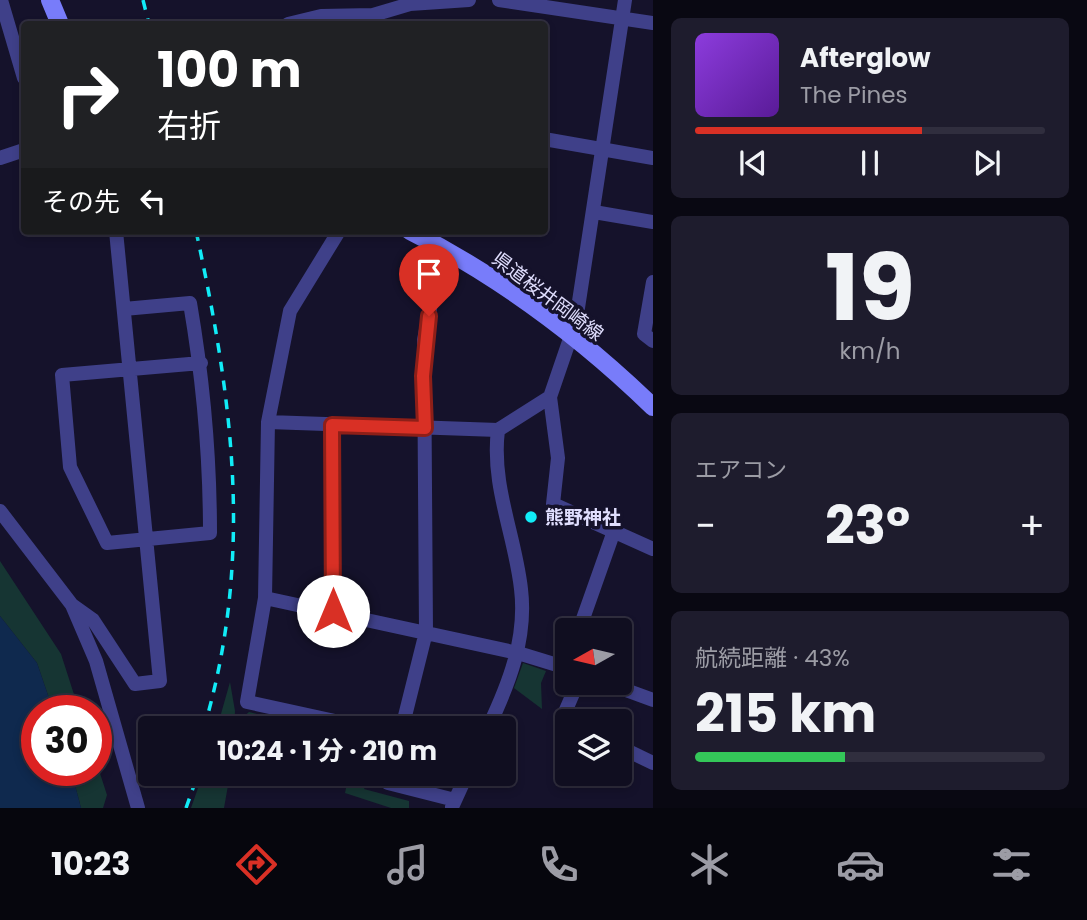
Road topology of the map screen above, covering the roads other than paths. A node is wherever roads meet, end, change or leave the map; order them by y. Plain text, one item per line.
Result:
1 (1, 0) edge
2 (50, 0) edge
3 (469, 0) edge
4 (499, 0) edge
5 (625, 0) edge
6 (622, 18) junction
7 (59, 21) edge
8 (300, 21) edge
9 (653, 23) edge
10 (21, 68) edge
11 (548, 140) edge
12 (604, 149) junction
13 (21, 151) edge
14 (0, 158) edge
15 (653, 158) edge
16 (594, 212) junction
17 (653, 222) edge
18 (116, 235) edge
19 (338, 235) edge
20 (418, 235) edge
21 (447, 250) junction
22 (653, 282) edge
23 (124, 309) junction
24 (571, 338) junction
25 (653, 341) edge
26 (201, 363) junction
27 (130, 369) junction
28 (550, 397) junction
29 (650, 398) edge
30 (268, 422) junction
31 (332, 425) junction
32 (425, 428) junction
33 (498, 430) junction
34 (0, 511) edge
35 (614, 531) junction
36 (146, 539) junction
37 (653, 549) edge
38 (265, 598) junction
39 (72, 605) junction
40 (333, 611) junction
41 (583, 618) edge
42 (426, 632) junction
43 (518, 653) junction
44 (555, 663) edge
45 (632, 692) edge
46 (653, 700) edge
47 (312, 716) edge
48 (405, 716) edge
49 (493, 716) edge
50 (632, 753) edge
51 (653, 763) edge
52 (397, 786) edge
53 (461, 786) edge
54 (453, 804) edge
55 (138, 808) edge

1 - 10 street
2 - 7 main road
3 - 8 street
4 - 6 street
5 - 6 street
6 - 9 street
6 - 12 street
11 - 12 street
12 - 15 street
12 - 16 street
13 - 14 street
16 - 17 street
16 - 24 street
18 - 23 street
19 - 30 street
20 - 21 main road, 県道桜井岡崎線
21 - 24 main road, 県道桜井岡崎線
21 - 32 street
22 - 25 street
23 - 26 street
23 - 27 street
24 - 28 street
24 - 29 main road, 県道桜井岡崎線
26 - 27 street
26 - 36 street
27 - 36 street
27 - 36 street
28 - 33 street
28 - 35 street
30 - 31 street
30 - 38 street
31 - 32 street
31 - 40 street
32 - 33 street
32 - 42 street
33 - 43 street
34 - 39 street
35 - 37 street
35 - 41 street
36 - 39 street
38 - 40 street
38 - 47 street
39 - 55 street
40 - 42 street
42 - 43 street
42 - 48 street
43 - 44 street
43 - 49 street
45 - 46 street
50 - 51 street
52 - 54 street
53 - 54 street

